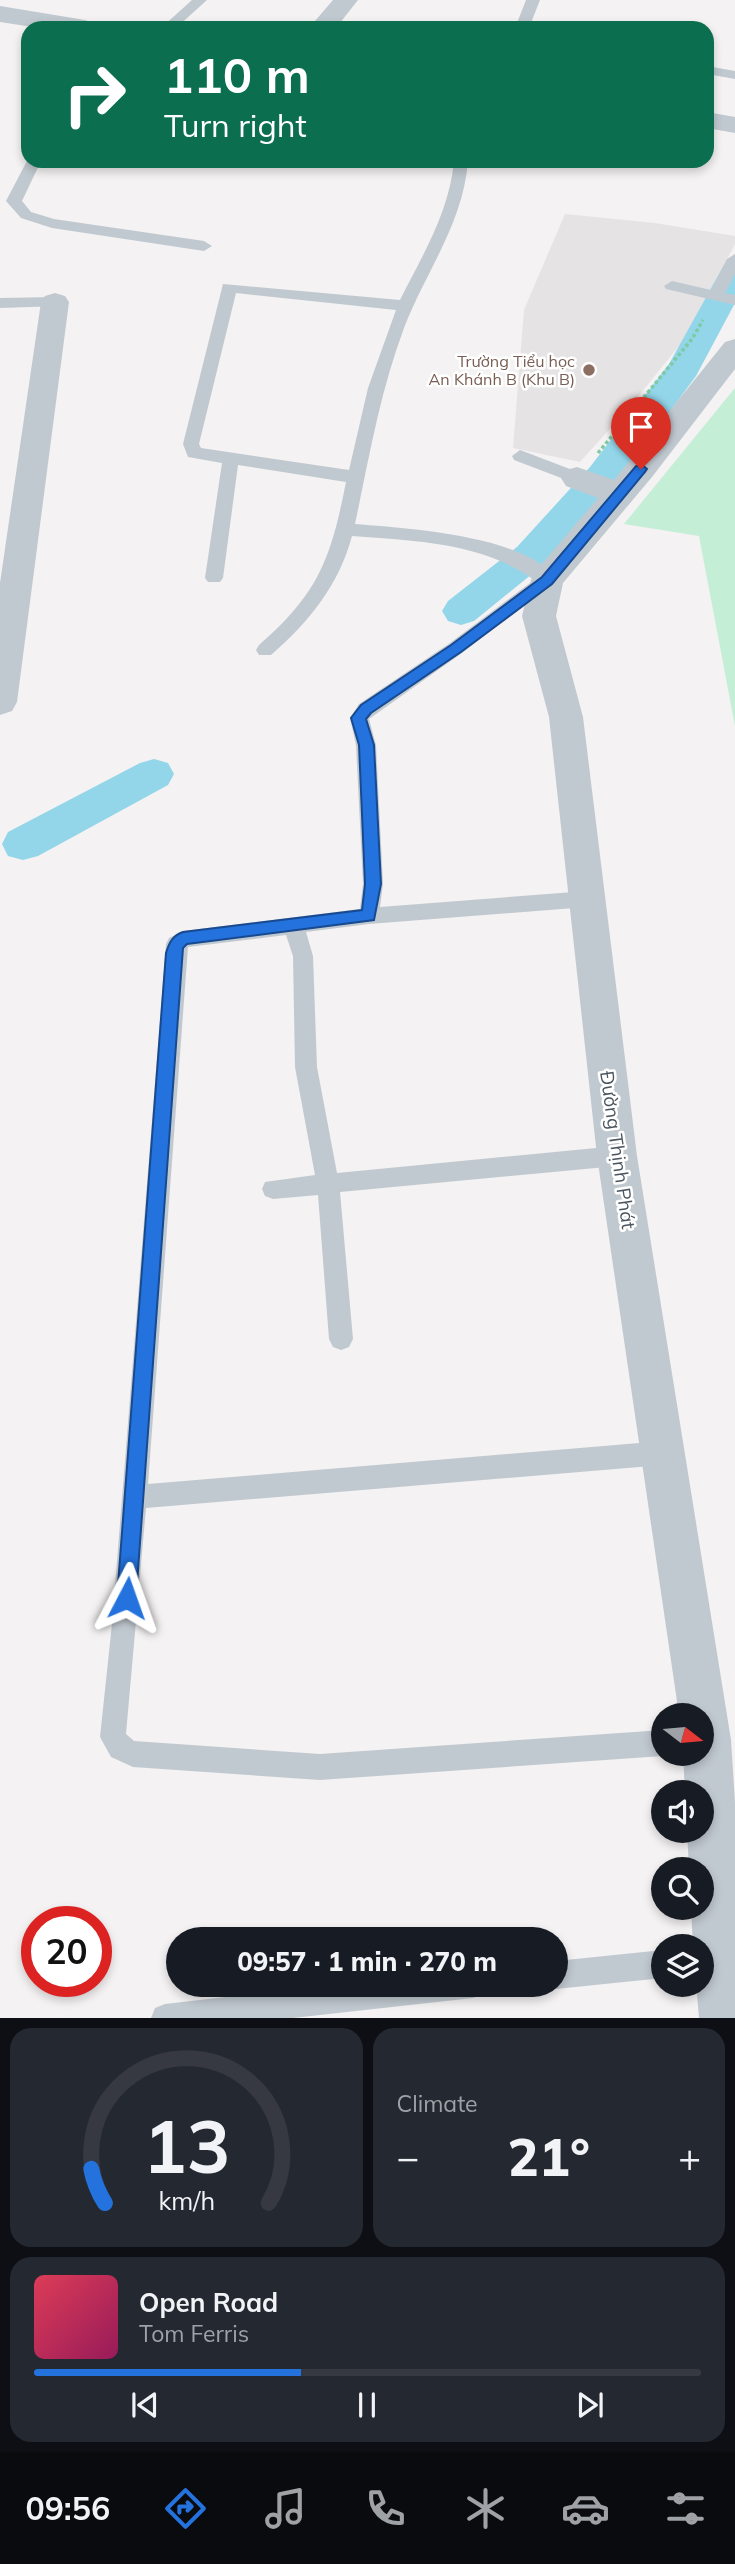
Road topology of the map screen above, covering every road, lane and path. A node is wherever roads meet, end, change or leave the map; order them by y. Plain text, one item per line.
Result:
1 (200, 0) edge
2 (346, 0) edge
3 (533, 0) edge
4 (11, 10) edge
5 (56, 21) edge
6 (176, 21) edge
7 (328, 21) edge
8 (525, 21) edge
9 (714, 71) edge
10 (735, 75) edge
11 (714, 121) edge
12 (735, 125) edge
13 (30, 168) edge
14 (461, 168) edge
15 (204, 246) dead end
16 (735, 258) edge
17 (673, 286) dead end
18 (723, 298) edge
19 (55, 302) joint
20 (0, 303) edge
21 (406, 306) junction
22 (735, 349) edge
23 (520, 456) dead end
24 (231, 457) junction
25 (355, 477) junction
26 (597, 486) junction
27 (347, 530) junction
28 (542, 576) junction
29 (214, 578) dead end
30 (265, 650) dead end
31 (0, 702) edge
32 (587, 899) junction
33 (369, 916) junction
34 (293, 924) junction
35 (617, 1156) junction
36 (328, 1183) junction
37 (273, 1189) dead end
38 (341, 1339) dead end
39 (663, 1453) junction
40 (134, 1497) junction
41 (699, 1703) edge
42 (651, 1744) edge
43 (705, 1766) edge
44 (709, 1934) edge
45 (651, 1965) edge
46 (568, 1974) edge
47 (714, 1975) edge
48 (355, 1997) edge
49 (165, 2018) edge
50 (725, 2018) edge

1 - 6 lane
2 - 7 street
3 - 8 lane
4 - 5 street
9 - 10 lane
11 - 12 street
13 - 15 lane
14 - 21 lane
16 - 18 lane
17 - 18 lane
18 - 26 path
19 - 20 lane
19 - 31 street
21 - 24 lane
21 - 25 lane
22 - 26 street, Đường Thịnh Phát
23 - 26 lane
24 - 25 lane
24 - 29 lane
25 - 27 lane
26 - 28 street, Đường Thịnh Phát
27 - 28 lane
27 - 30 lane
28 - 32 street, Đường Thịnh Phát
28 - 33 lane
32 - 33 lane
32 - 35 street, Đường Thịnh Phát
33 - 34 lane
34 - 36 lane
34 - 40 lane
35 - 36 lane
35 - 39 street, Đường Thịnh Phát
36 - 37 lane
36 - 38 lane
39 - 40 lane
39 - 41 street, Đường Thịnh Phát
40 - 42 lane
43 - 44 street, Đường Thịnh Phát
45 - 46 lane
47 - 50 street, Đường Thịnh Phát
48 - 49 lane

